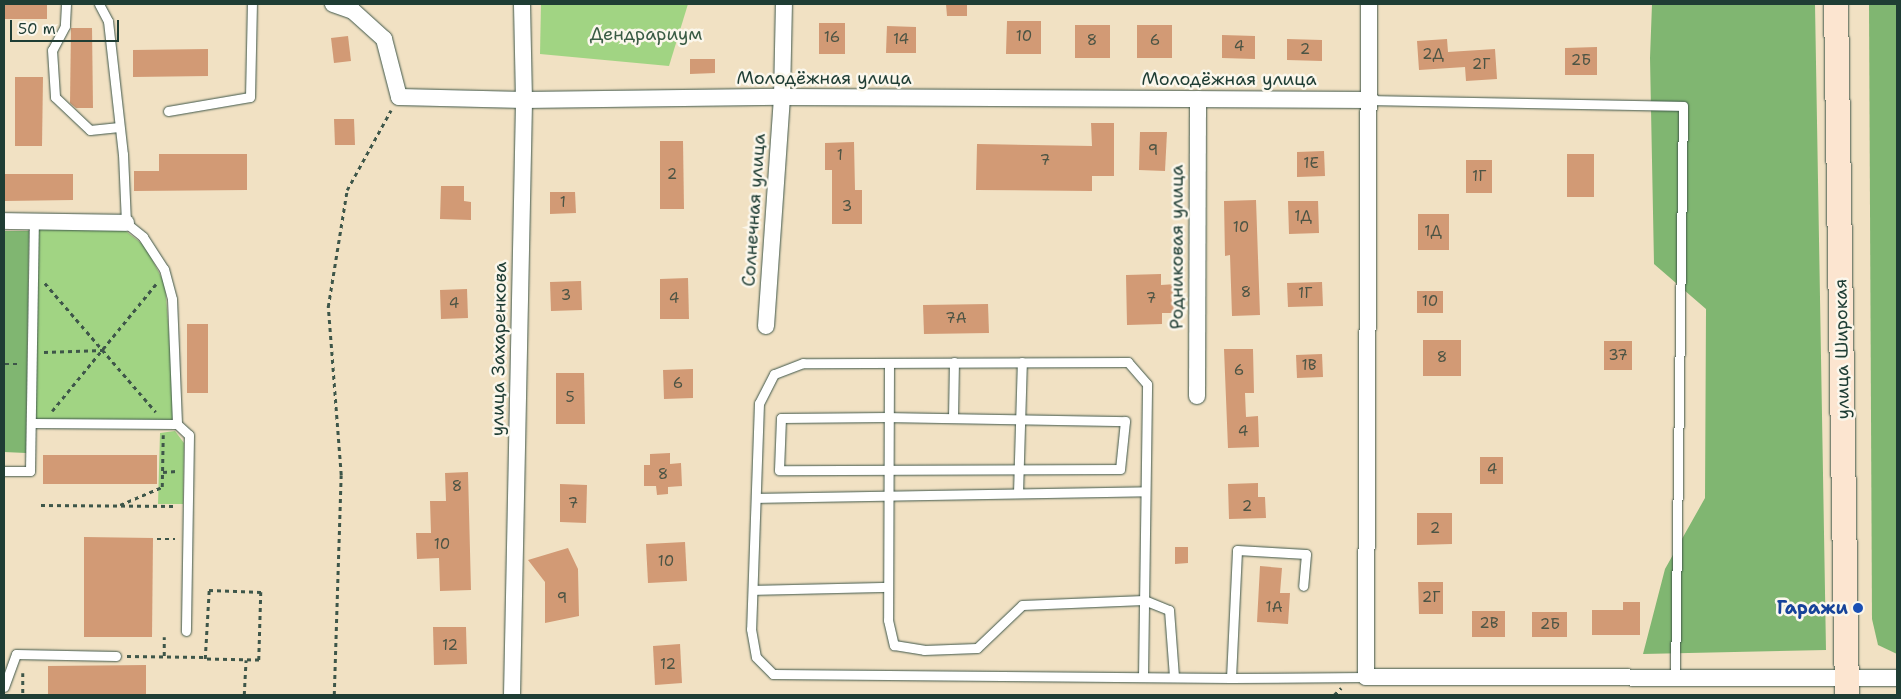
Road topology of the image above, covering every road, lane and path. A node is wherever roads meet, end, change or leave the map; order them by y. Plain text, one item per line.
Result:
1 (66, 4) edge
2 (99, 4) edge
3 (252, 4) edge
4 (333, 4) edge
5 (522, 4) edge
6 (784, 4) edge
7 (1369, 4) edge
8 (1836, 4) edge
9 (399, 97) junction
10 (782, 97) junction
11 (1198, 99) junction
12 (524, 100) junction
13 (1371, 100) junction
14 (168, 111) dead end
15 (119, 127) junction
16 (4, 222) edge
17 (34, 222) junction
18 (126, 223) junction
19 (34, 271) junction
20 (165, 273) junction
21 (766, 326) dead end
22 (103, 350) junction
23 (32, 352) junction
24 (889, 362) junction
25 (954, 362) junction
26 (1022, 362) junction
27 (4, 364) edge
28 (32, 364) junction
29 (1197, 396) dead end
30 (888, 417) junction
31 (952, 418) junction
32 (1020, 419) junction
33 (31, 423) junction
34 (42, 423) junction
35 (165, 424) junction
36 (177, 424) junction
37 (888, 470) junction
38 (1018, 470) junction
39 (4, 471) edge
40 (1145, 491) junction
41 (1018, 493) junction
42 (888, 496) junction
43 (756, 498) junction
44 (41, 506) dead end
45 (118, 506) junction
46 (188, 506) junction
47 (157, 539) dead end
48 (187, 540) junction
49 (1303, 586) dead end
50 (888, 587) junction
51 (752, 590) junction
52 (1144, 600) junction
53 (186, 632) dead end
54 (164, 637) dead end
55 (22, 654) junction
56 (116, 656) joint
57 (164, 656) junction
58 (205, 657) junction
59 (246, 660) junction
60 (1143, 676) junction
61 (1366, 676) junction
62 (1174, 677) junction
63 (1674, 677) junction
64 (1231, 678) junction
65 (1897, 678) edge
66 (1847, 686) edge
67 (4, 687) edge
68 (23, 695) edge
69 (244, 695) edge
70 (334, 695) edge
71 (512, 695) edge

1 - 15 lane
2 - 15 lane
3 - 14 lane
4 - 9 street
5 - 12 street, улица Захаренкова
6 - 10 street, Солнечная улица
7 - 13 street
8 - 66 main road, улица Широкая
9 - 12 street, Молодёжная улица
9 - 70 path
10 - 11 street, Молодёжная улица
10 - 12 street, Молодёжная улица
10 - 21 street, Солнечная улица
11 - 13 street, Молодёжная улица
11 - 29 street, Родниковая улица
12 - 71 street, улица Захаренкова
13 - 61 street
13 - 63 lane
15 - 18 lane
16 - 17 street
17 - 18 street
17 - 19 lane
18 - 20 lane
19 - 22 path
19 - 23 lane
20 - 22 path
20 - 36 lane
22 - 23 path
22 - 34 path
22 - 35 path
23 - 28 lane
24 - 25 lane
24 - 30 lane
24 - 43 lane
25 - 26 lane
25 - 31 lane
26 - 32 lane
26 - 40 lane
27 - 28 path
28 - 33 lane
30 - 31 lane
30 - 37 lane
30 - 37 lane
31 - 32 lane
32 - 38 lane
32 - 38 lane
33 - 34 lane
33 - 39 lane
34 - 35 lane
35 - 36 lane
35 - 45 path
36 - 46 lane
37 - 38 lane
37 - 42 lane
38 - 41 lane
40 - 41 lane
40 - 52 lane
41 - 42 lane
42 - 43 lane
42 - 50 lane
43 - 51 lane
44 - 45 path
45 - 46 path
46 - 48 lane
47 - 48 path
48 - 53 lane
49 - 64 lane
50 - 51 lane
50 - 52 lane
51 - 60 lane
52 - 60 lane
52 - 62 lane
54 - 57 path
55 - 56 lane
55 - 67 lane
55 - 68 path
56 - 57 path
57 - 58 path
58 - 59 path
58 - 59 path
59 - 69 path
60 - 62 lane
61 - 63 street
61 - 64 lane
62 - 64 lane
63 - 66 street
65 - 66 street

